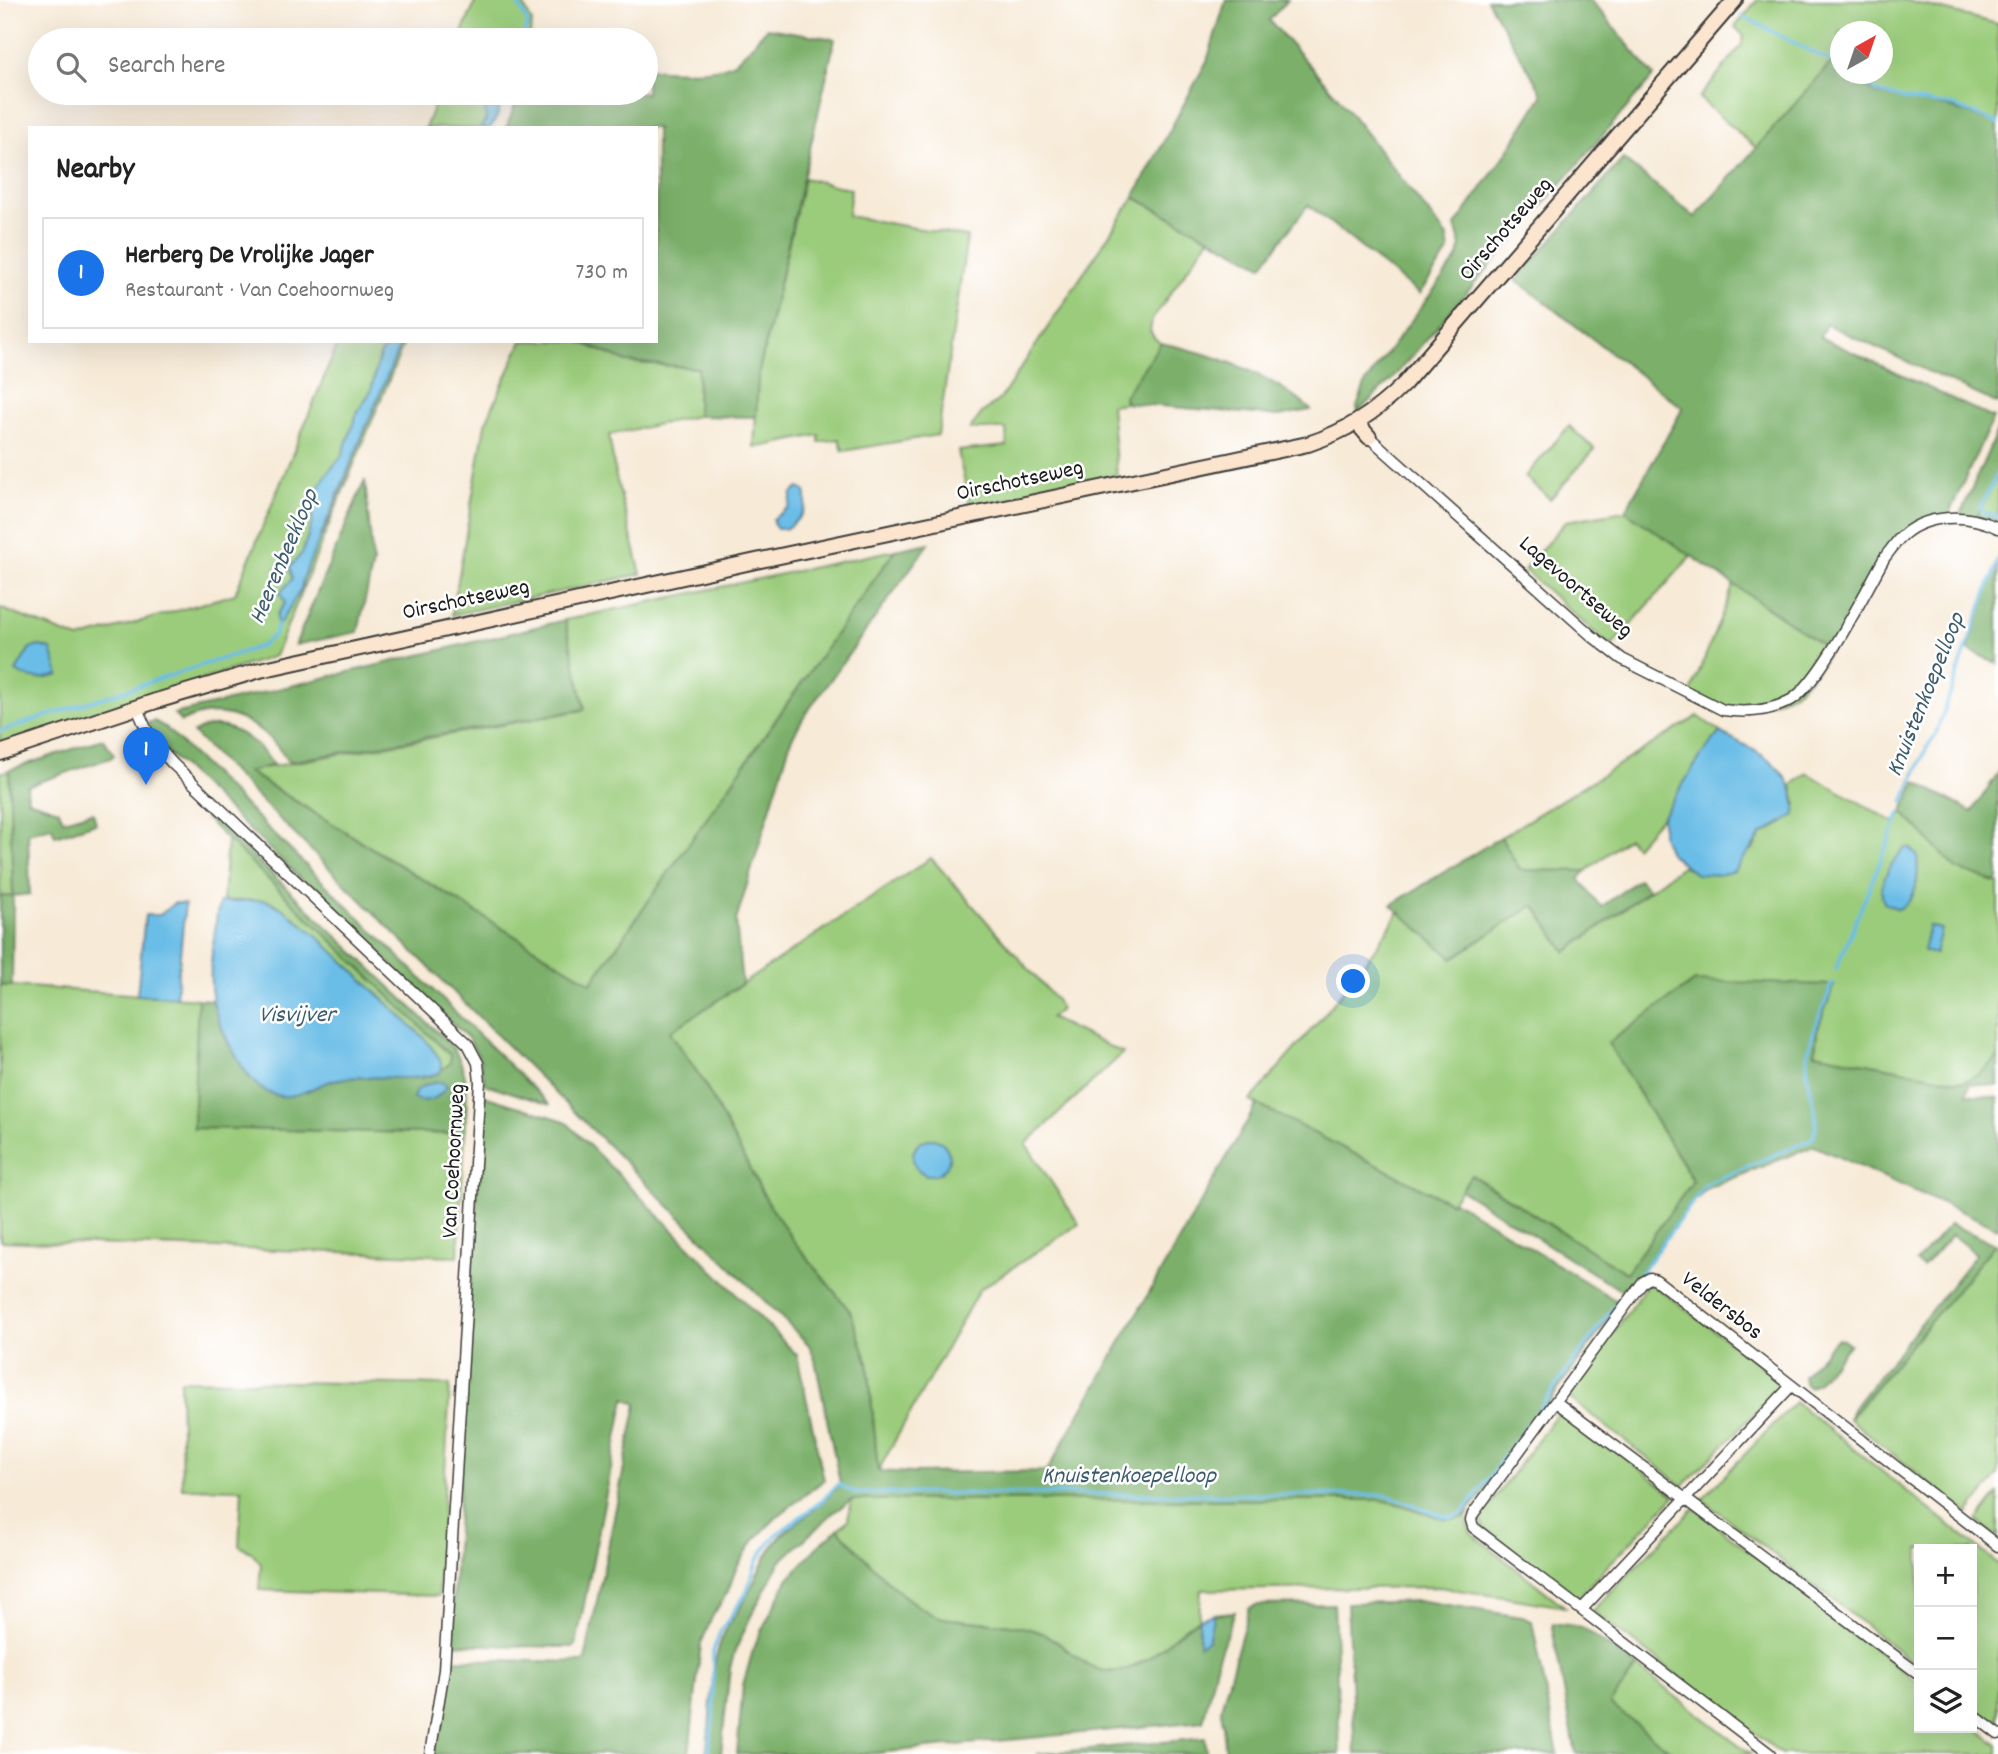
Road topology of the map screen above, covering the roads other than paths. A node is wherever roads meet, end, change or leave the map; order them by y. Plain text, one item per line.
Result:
1 (1735, 0) edge
2 (1358, 424) junction
3 (1369, 437) joint
4 (1998, 528) edge
5 (137, 708) junction
6 (0, 753) edge
7 (1791, 1386) junction
8 (1556, 1402) junction
9 (1687, 1498) junction
10 (1998, 1546) edge
11 (1582, 1609) junction
12 (1914, 1670) edge
13 (1977, 1718) edge
14 (1998, 1734) edge
15 (430, 1754) edge
16 (1770, 1754) edge

1 - 2 street, Oirschotseweg
2 - 3 street, Lagevoortseweg
2 - 5 street, Oirschotseweg
3 - 4 street, Lagevoortseweg
5 - 6 street, Oirschotseweg
5 - 15 street, Van Coehoornweg
7 - 8 street, Veldersbos
7 - 9 street
7 - 10 street, Veldersbos
8 - 9 street
8 - 11 street, Veldersbos
9 - 11 street
9 - 12 street
11 - 16 street, Veldersbos
13 - 14 street

